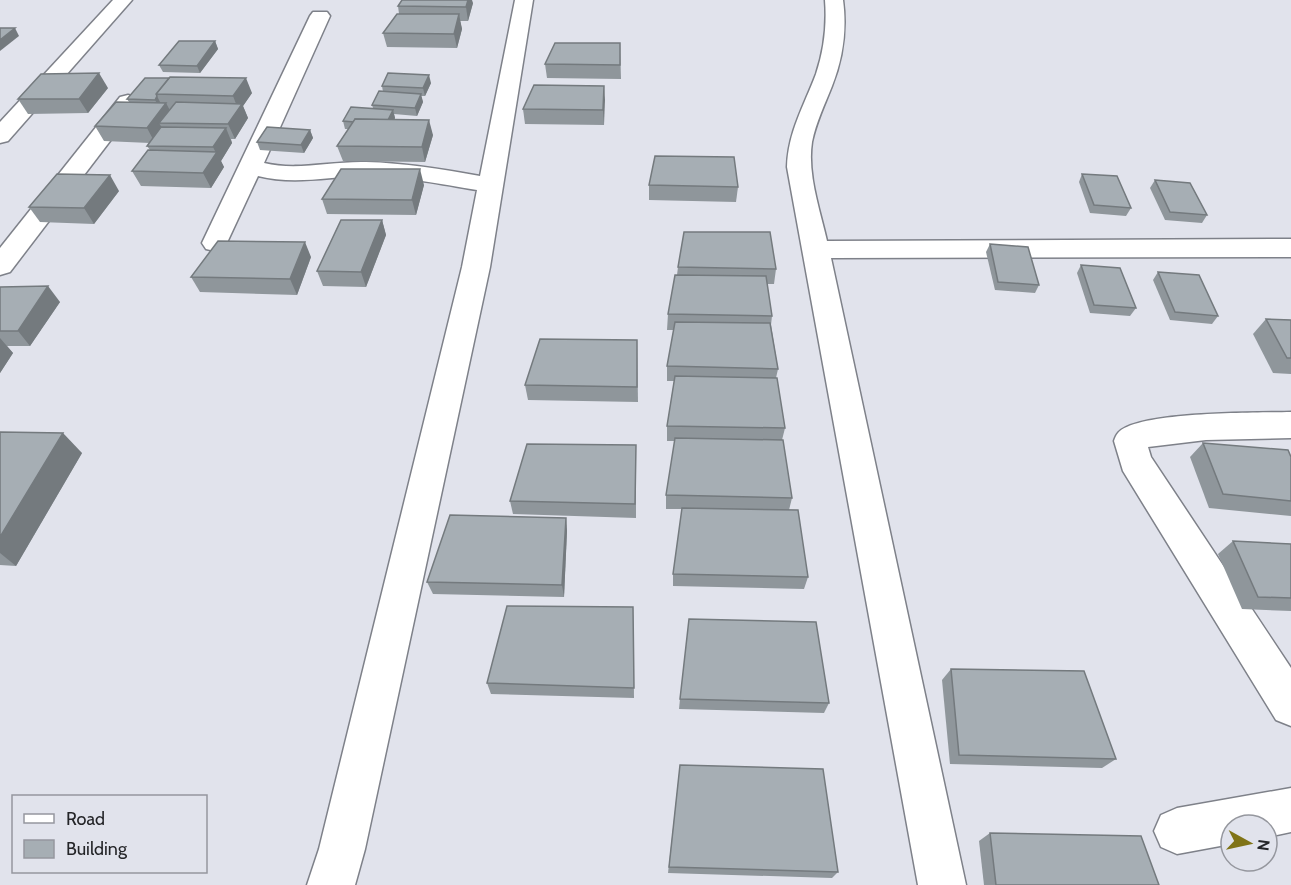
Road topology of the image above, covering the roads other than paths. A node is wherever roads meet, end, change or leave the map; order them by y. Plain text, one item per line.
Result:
1 (123, 0) edge
2 (524, 0) edge
3 (834, 0) edge
4 (320, 16) dead end
5 (131, 97) edge
6 (0, 136) edge
7 (249, 166) junction
8 (490, 185) junction
9 (215, 243) edge
10 (1291, 248) edge
11 (816, 250) junction
12 (0, 266) edge
13 (1291, 425) edge
14 (1291, 705) edge
15 (1291, 810) edge
16 (1178, 831) dead end
17 (331, 885) edge
18 (942, 885) edge

1 - 6 street
2 - 8 street
3 - 11 street
4 - 7 street
5 - 12 street
7 - 8 street
7 - 9 street
8 - 17 street
10 - 11 street
11 - 18 street
13 - 14 street
15 - 16 street

